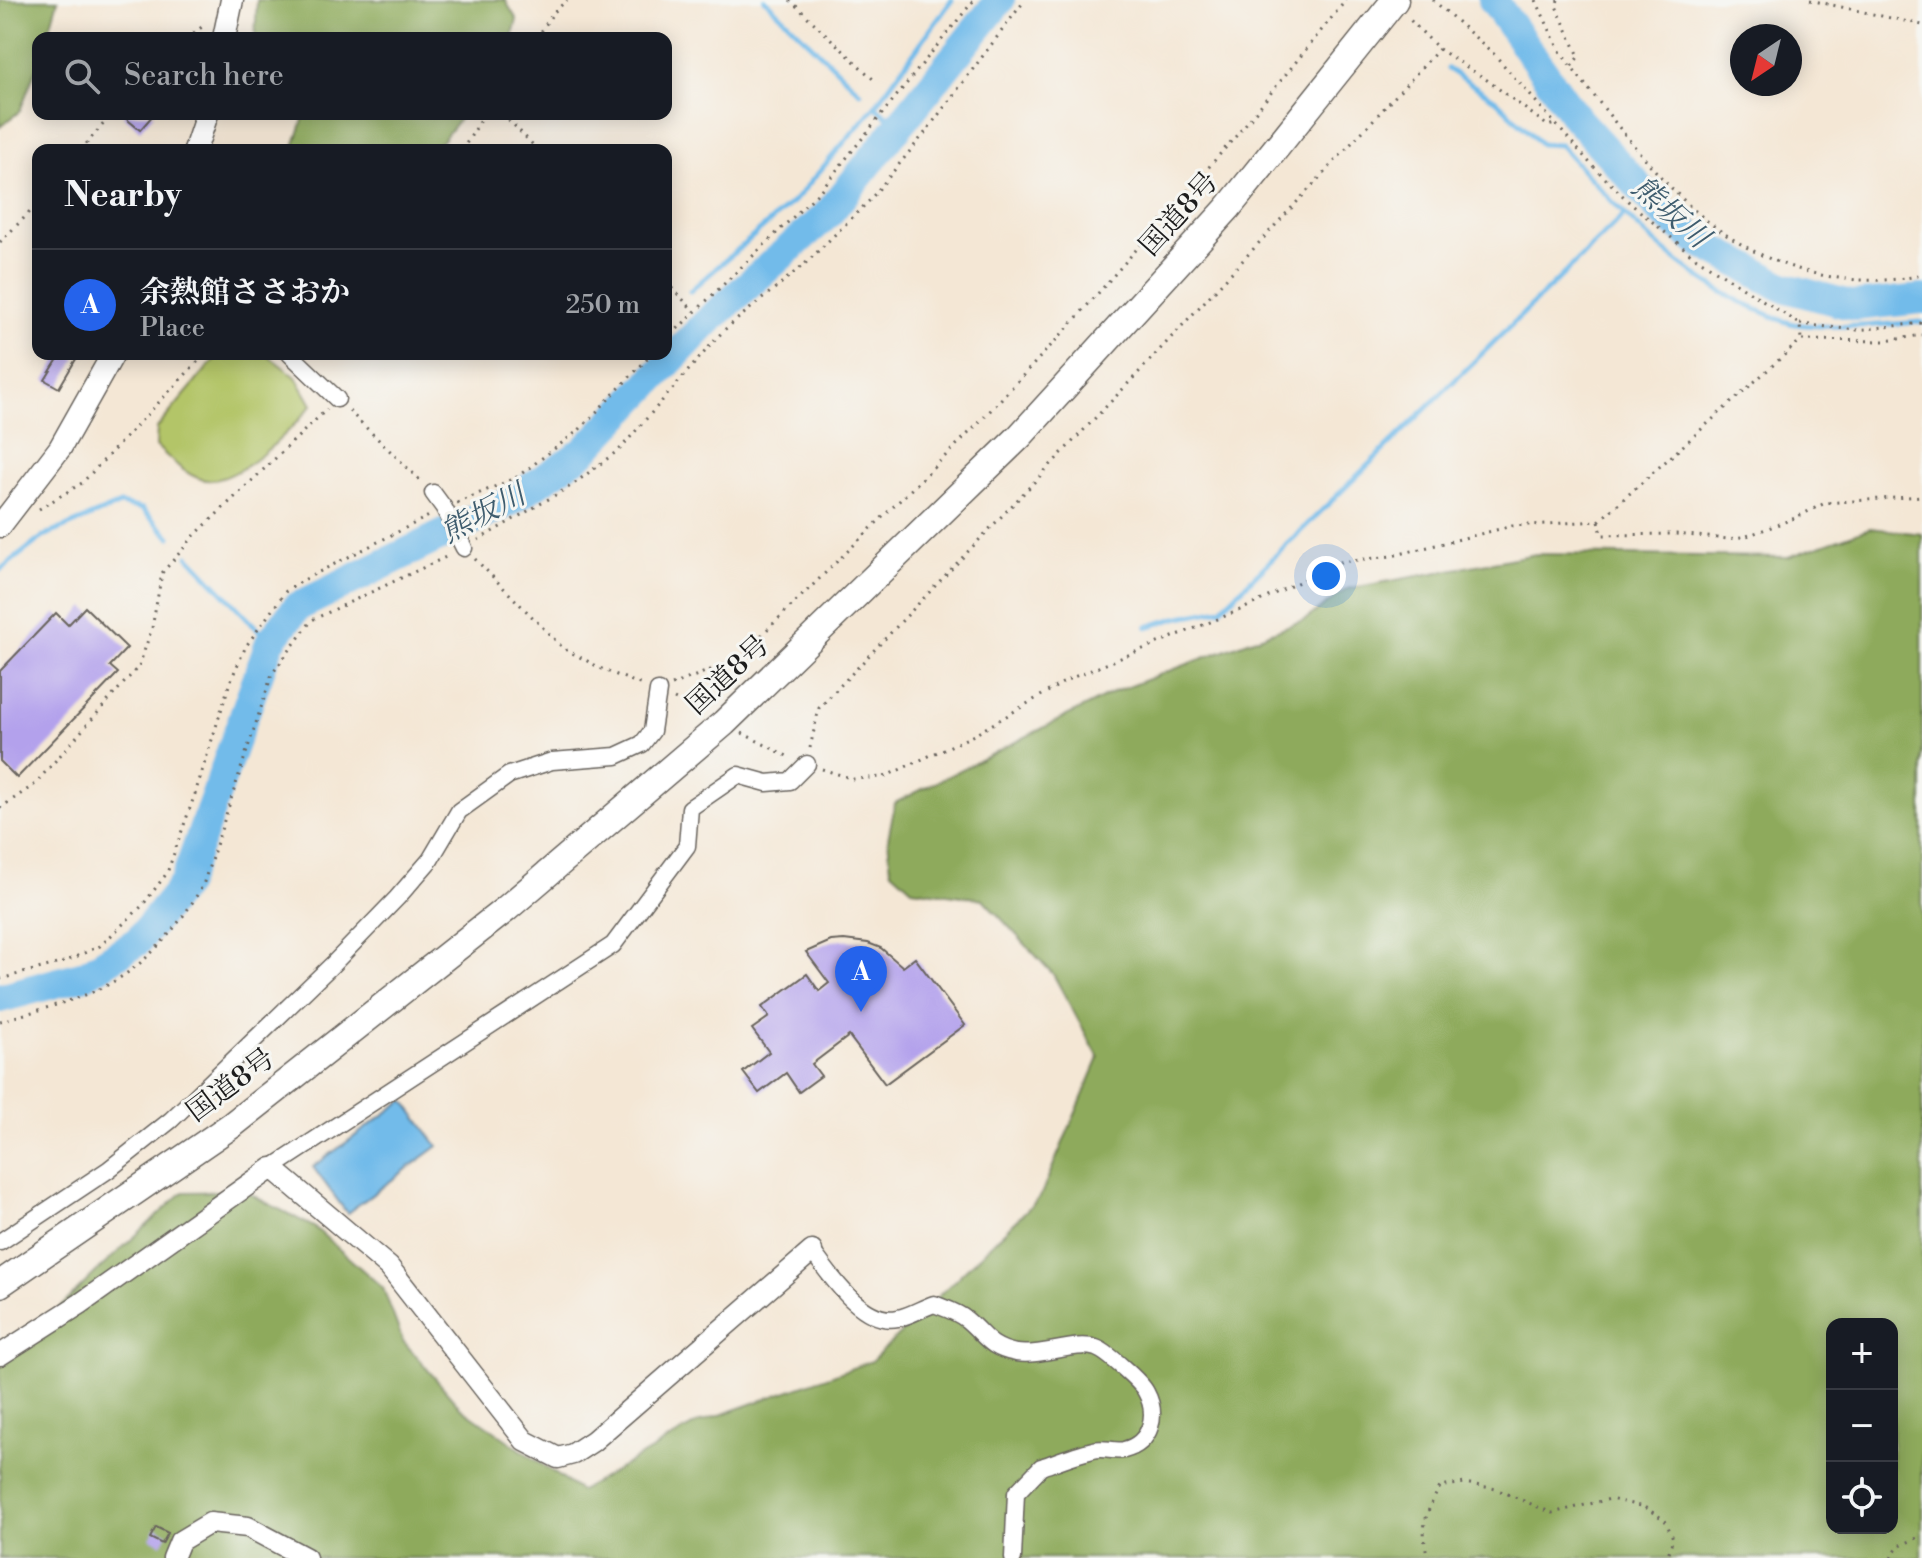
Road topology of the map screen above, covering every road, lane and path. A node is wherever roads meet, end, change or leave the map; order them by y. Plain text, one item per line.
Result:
1 (232, 0) edge
2 (567, 0) edge
3 (790, 0) edge
4 (974, 0) edge
5 (1025, 0) edge
6 (1346, 0) edge
7 (1433, 0) edge
8 (1536, 0) edge
9 (1558, 0) edge
10 (1810, 0) edge
11 (1402, 9) edge
12 (1922, 25) edge
13 (225, 32) edge
14 (541, 32) edge
15 (1439, 49) junction
16 (1571, 67) junction
17 (873, 79) dead end
18 (107, 120) edge
19 (205, 120) edge
20 (481, 120) edge
21 (509, 120) edge
22 (1558, 123) junction
23 (86, 144) edge
24 (197, 144) edge
25 (466, 144) edge
26 (532, 144) edge
27 (32, 210) edge
28 (0, 242) edge
29 (1922, 275) edge
30 (672, 288) edge
31 (694, 311) junction
32 (1922, 323) edge
33 (1800, 324) junction
34 (672, 334) edge
35 (1922, 335) edge
36 (1801, 340) junction
37 (110, 360) edge
38 (199, 360) edge
39 (296, 360) edge
40 (646, 360) edge
41 (337, 399) junction
42 (433, 493) joint
43 (1922, 496) edge
44 (444, 508) junction
45 (33, 512) dead end
46 (1599, 521) junction
47 (0, 526) edge
48 (464, 548) junction
49 (658, 691) junction
50 (724, 723) junction
51 (807, 764) junction
52 (0, 808) edge
53 (0, 979) edge
54 (0, 1021) edge
55 (272, 1168) junction
56 (0, 1242) edge
57 (812, 1251) joint
58 (0, 1284) edge
59 (0, 1355) edge
60 (1922, 1536) edge
61 (173, 1558) edge
62 (306, 1558) edge
63 (1013, 1558) edge
64 (1428, 1558) edge
65 (1667, 1558) edge
66 (1891, 1558) edge

1 - 13 main road
2 - 14 path
3 - 17 path
4 - 31 path
5 - 48 path
6 - 49 path
7 - 22 path
8 - 16 path
9 - 16 path
10 - 12 path
11 - 15 path
11 - 50 highway, 国道8号
15 - 22 path
15 - 51 path
16 - 29 path
18 - 23 path
19 - 24 main road
20 - 25 path
21 - 26 path
22 - 33 path
27 - 28 path
30 - 31 path
31 - 34 path
32 - 33 path
33 - 36 path
35 - 36 path
36 - 46 path
37 - 47 main road
38 - 45 path
39 - 41 street
40 - 44 path
41 - 42 path
41 - 52 path
42 - 44 street
43 - 46 path
44 - 48 street
44 - 53 path
46 - 51 path
48 - 49 path
48 - 54 path
49 - 50 path
49 - 56 street
50 - 51 path
50 - 58 highway, 国道8号
51 - 55 street
55 - 57 street
55 - 59 street
57 - 63 street
60 - 66 path
61 - 62 street
64 - 65 path

